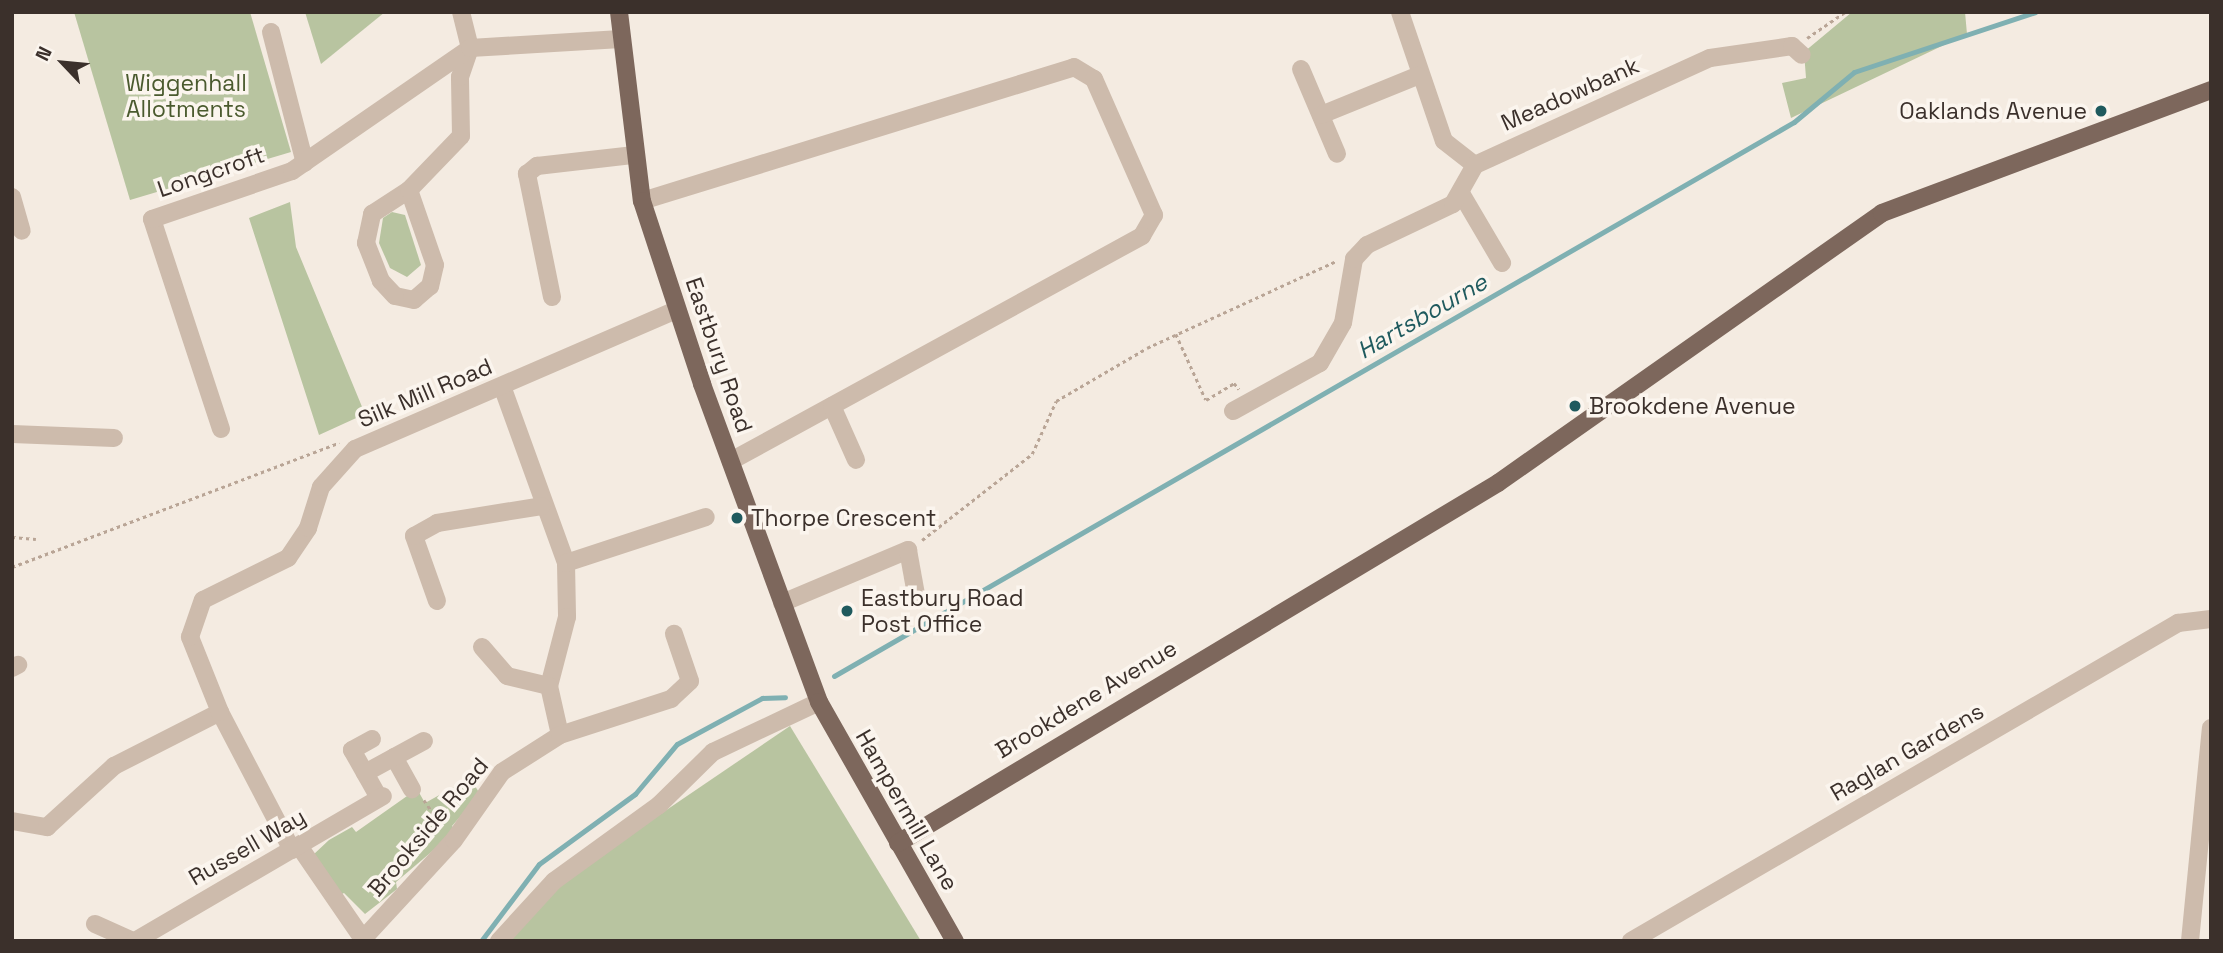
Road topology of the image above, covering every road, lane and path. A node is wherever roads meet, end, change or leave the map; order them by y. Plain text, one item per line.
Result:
1 (461, 12) edge
2 (620, 12) edge
3 (1400, 12) edge
4 (1845, 12) edge
5 (271, 32) dead end
6 (621, 39) junction
7 (470, 48) junction
8 (1797, 51) joint
9 (1301, 69) dead end
10 (1417, 76) junction
11 (2211, 90) edge
12 (1321, 115) junction
13 (1337, 154) dead end
14 (634, 155) junction
15 (304, 163) junction
16 (1475, 165) junction
17 (408, 190) junction
18 (1462, 195) junction
19 (12, 197) edge
20 (642, 201) junction
21 (22, 231) dead end
22 (1367, 245) junction
23 (1503, 263) dead end
24 (552, 297) dead end
25 (676, 310) junction
26 (1176, 334) junction
27 (502, 386) junction
28 (1253, 400) junction
29 (832, 406) junction
30 (1233, 411) dead end
31 (221, 429) dead end
32 (12, 435) edge
33 (114, 438) dead end
34 (355, 449) junction
35 (856, 460) dead end
36 (730, 461) junction
37 (542, 506) junction
38 (706, 517) dead end
39 (12, 537) edge
40 (36, 539) dead end
41 (908, 550) junction
42 (565, 562) junction
43 (12, 567) edge
44 (917, 600) dead end
45 (437, 601) dead end
46 (782, 603) junction
47 (2211, 619) edge
48 (674, 634) dead end
49 (482, 647) dead end
50 (549, 686) junction
51 (819, 702) junction
52 (220, 712) junction
53 (2211, 728) edge
54 (560, 735) junction
55 (373, 739) dead end
56 (424, 741) dead end
57 (394, 757) junction
58 (365, 773) junction
59 (412, 789) joint
60 (12, 822) edge
61 (454, 840) junction
62 (898, 843) junction
63 (295, 848) junction
64 (2203, 878) edge
65 (95, 925) dead end
66 (142, 939) edge
67 (499, 941) edge
68 (955, 941) edge
69 (1631, 941) edge
70 (2190, 941) edge

1 - 7 street
2 - 6 main road, Eastbury Road
3 - 10 street
4 - 8 path
5 - 15 street
6 - 7 street
6 - 14 main road, Eastbury Road
7 - 15 street, Longcroft
7 - 17 street
8 - 16 street, Meadowbank
9 - 12 street
10 - 12 street
10 - 16 street
11 - 62 main road, Brookdene Avenue
12 - 13 street
14 - 20 main road, Eastbury Road
14 - 24 street
15 - 31 street, Longcroft
16 - 18 street
17 - 17 street
18 - 22 street
18 - 23 street
19 - 21 street
20 - 25 main road, Eastbury Road
20 - 29 street
22 - 26 path
22 - 28 street
25 - 27 street, Silk Mill Road
25 - 36 main road, Eastbury Road
26 - 28 path
26 - 41 path
27 - 34 street, Silk Mill Road
27 - 37 street
28 - 30 street
29 - 35 street
29 - 36 street
32 - 33 street
34 - 43 path
34 - 52 street, Silk Mill Road
36 - 46 main road, Eastbury Road
37 - 42 street
37 - 45 street
38 - 42 street
39 - 40 path
41 - 44 street
41 - 46 street
42 - 50 street
46 - 51 main road, Eastbury Road
47 - 69 street, Raglan Gardens
48 - 54 street, Brookside Road
49 - 50 street
50 - 54 street
51 - 62 main road, Hampermill Lane
51 - 67 street
52 - 60 street
52 - 63 street, Silk Mill Road
53 - 64 street
54 - 61 street, Brookside Road
55 - 58 street
56 - 57 street
57 - 58 street
57 - 59 street
58 - 63 street, Russell Way
59 - 61 path
61 - 63 street, Brookside Road
62 - 68 main road, Hampermill Lane
63 - 66 street, Russell Way
64 - 70 street
65 - 66 street

